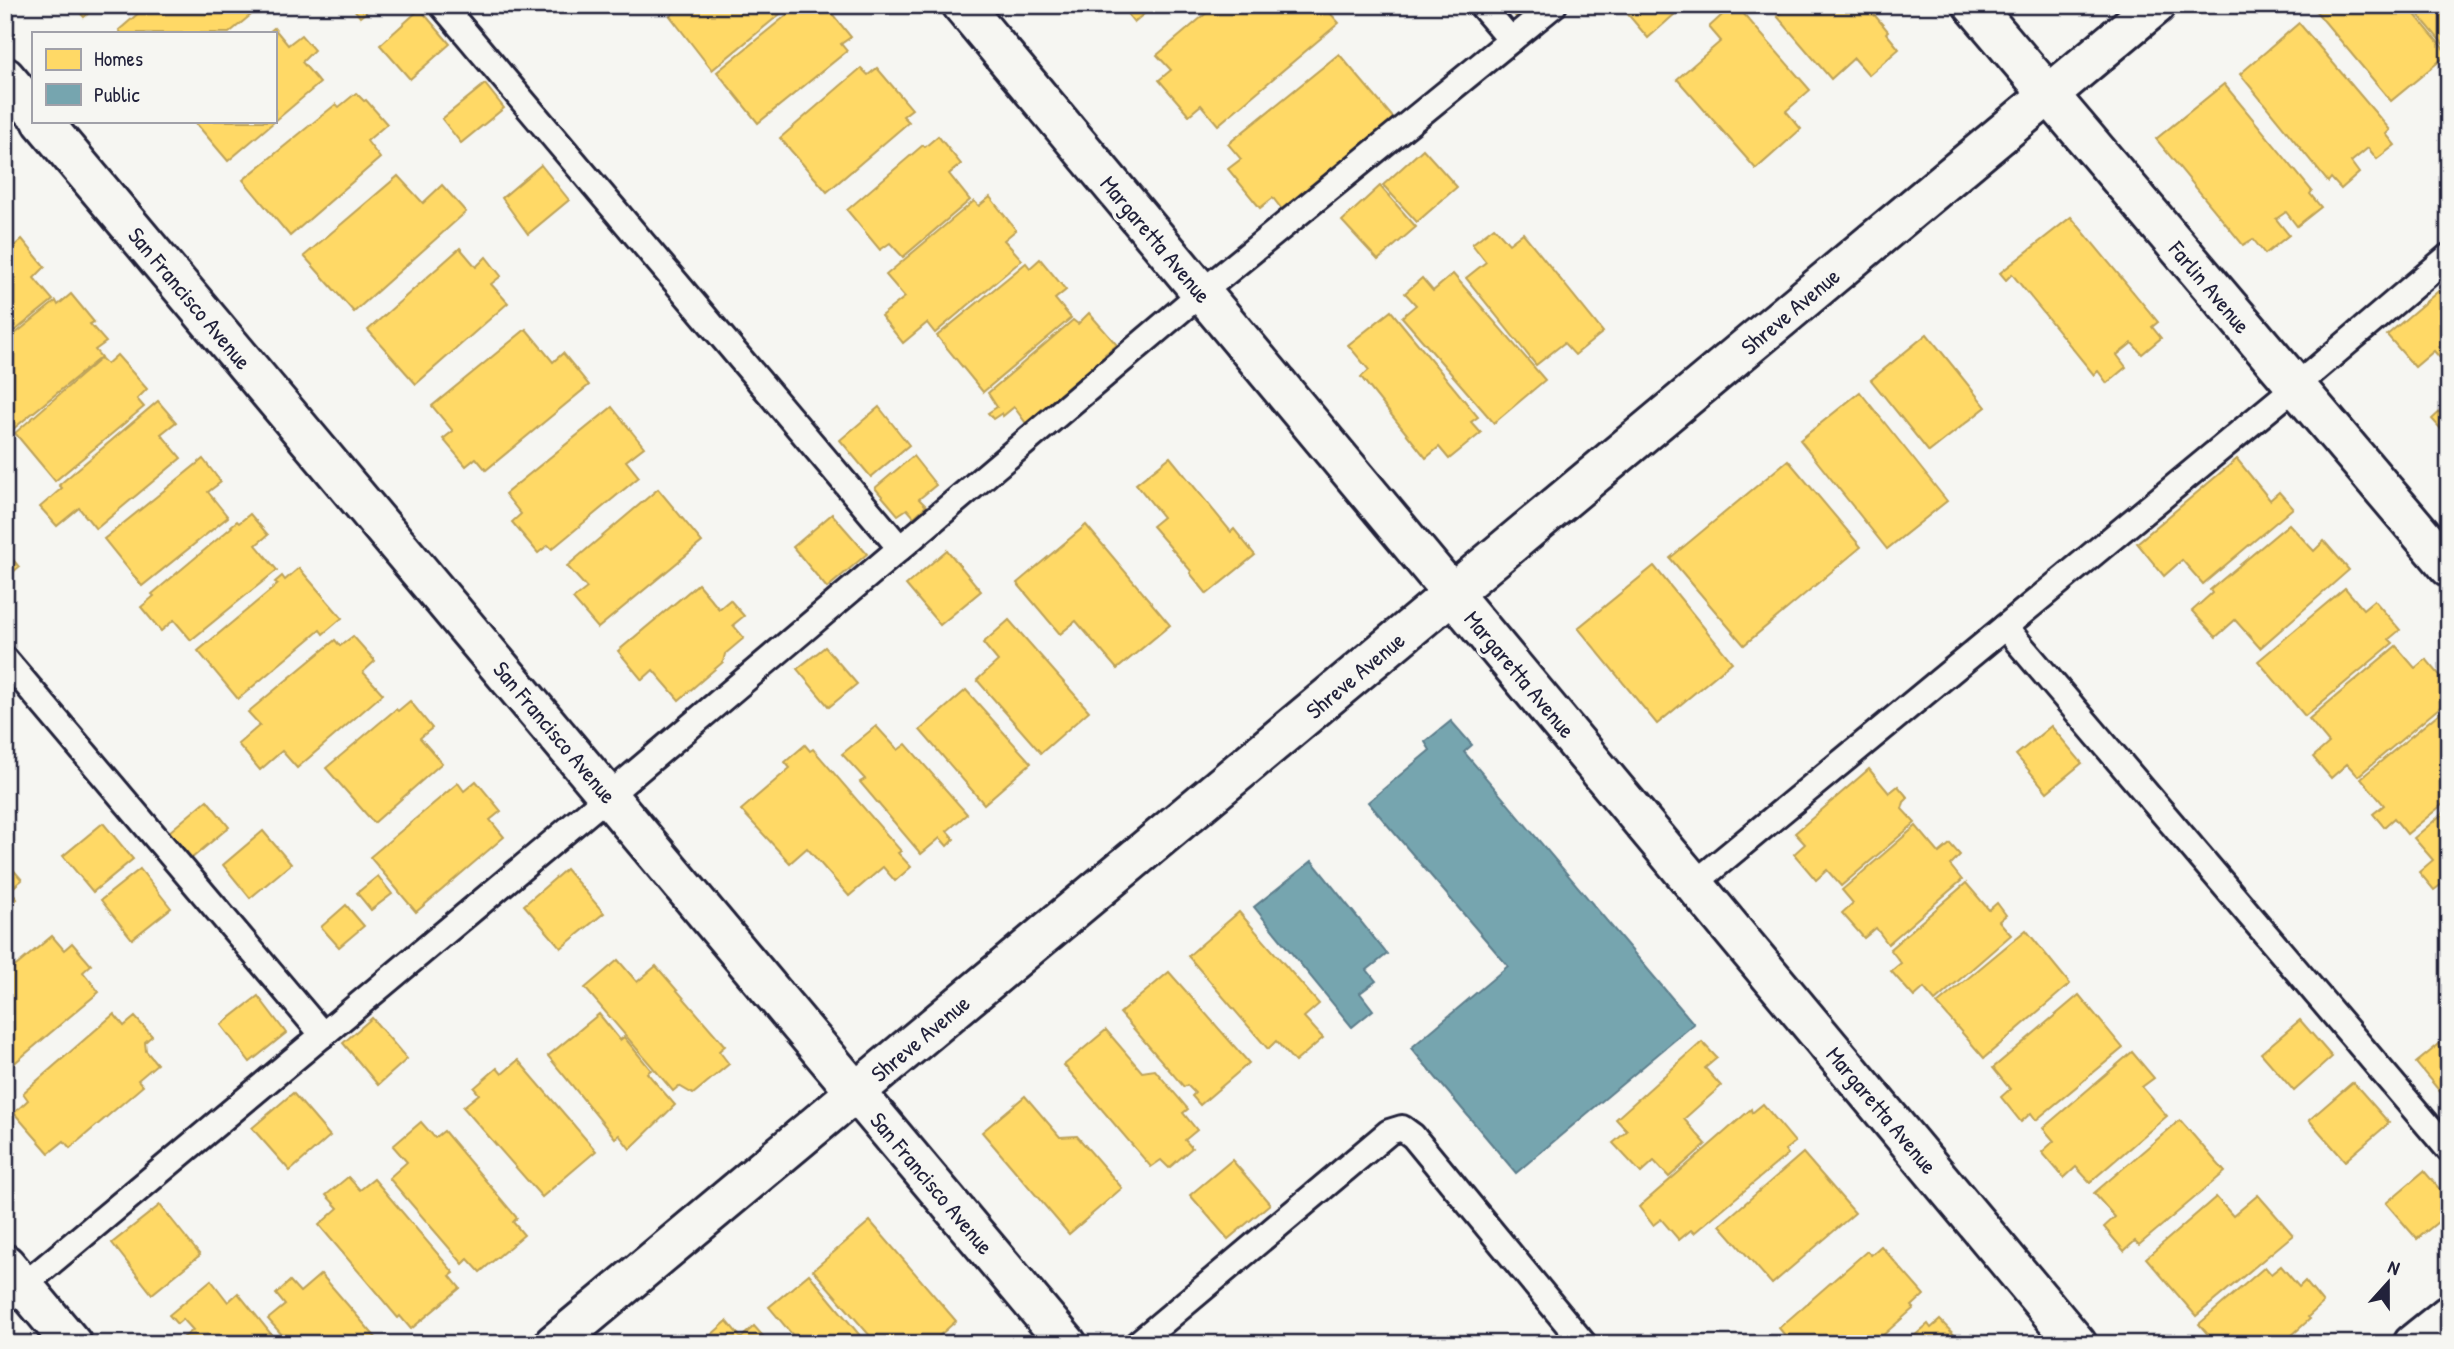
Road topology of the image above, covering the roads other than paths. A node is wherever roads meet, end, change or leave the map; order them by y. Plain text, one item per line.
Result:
1 (442, 5) edge
2 (962, 5) edge
3 (1481, 5) edge
4 (1554, 5) edge
5 (1973, 5) edge
6 (2155, 5) edge
7 (1511, 40) junction
8 (5, 77) edge
9 (2048, 95) junction
10 (32, 109) edge
11 (43, 122) edge
12 (2449, 257) edge
13 (1201, 293) junction
14 (2295, 387) junction
15 (900, 548) junction
16 (2449, 567) edge
17 (1453, 594) junction
18 (2005, 627) junction
19 (5, 659) edge
20 (608, 796) junction
21 (1694, 884) junction
22 (323, 1035) junction
23 (856, 1092) junction
24 (2449, 1150) edge
25 (11, 1283) edge
26 (2449, 1315) edge
27 (72, 1344) edge
28 (554, 1344) edge
29 (1068, 1344) edge
30 (1137, 1344) edge
31 (1584, 1344) edge
32 (2077, 1344) edge
33 (2413, 1344) edge

1 - 15 lane
2 - 13 street, Margaretta Avenue
3 - 7 lane
4 - 7 lane
5 - 9 street, Farlin Avenue
6 - 9 street, Shreve Avenue
7 - 13 lane
8 - 10 street
9 - 14 street, Farlin Avenue
9 - 17 street, Shreve Avenue
11 - 20 street, San Francisco Avenue
12 - 14 lane
13 - 15 lane
13 - 17 street, Margaretta Avenue
14 - 16 street, Farlin Avenue
14 - 18 lane
15 - 20 lane
17 - 21 street, Margaretta Avenue
17 - 23 street, Shreve Avenue
18 - 21 lane
18 - 24 lane
19 - 22 lane
20 - 22 lane
20 - 23 street, San Francisco Avenue
21 - 32 street, Margaretta Avenue
22 - 25 lane
23 - 28 street, Shreve Avenue
23 - 29 street, San Francisco Avenue
25 - 27 street
26 - 33 street
30 - 31 lane

